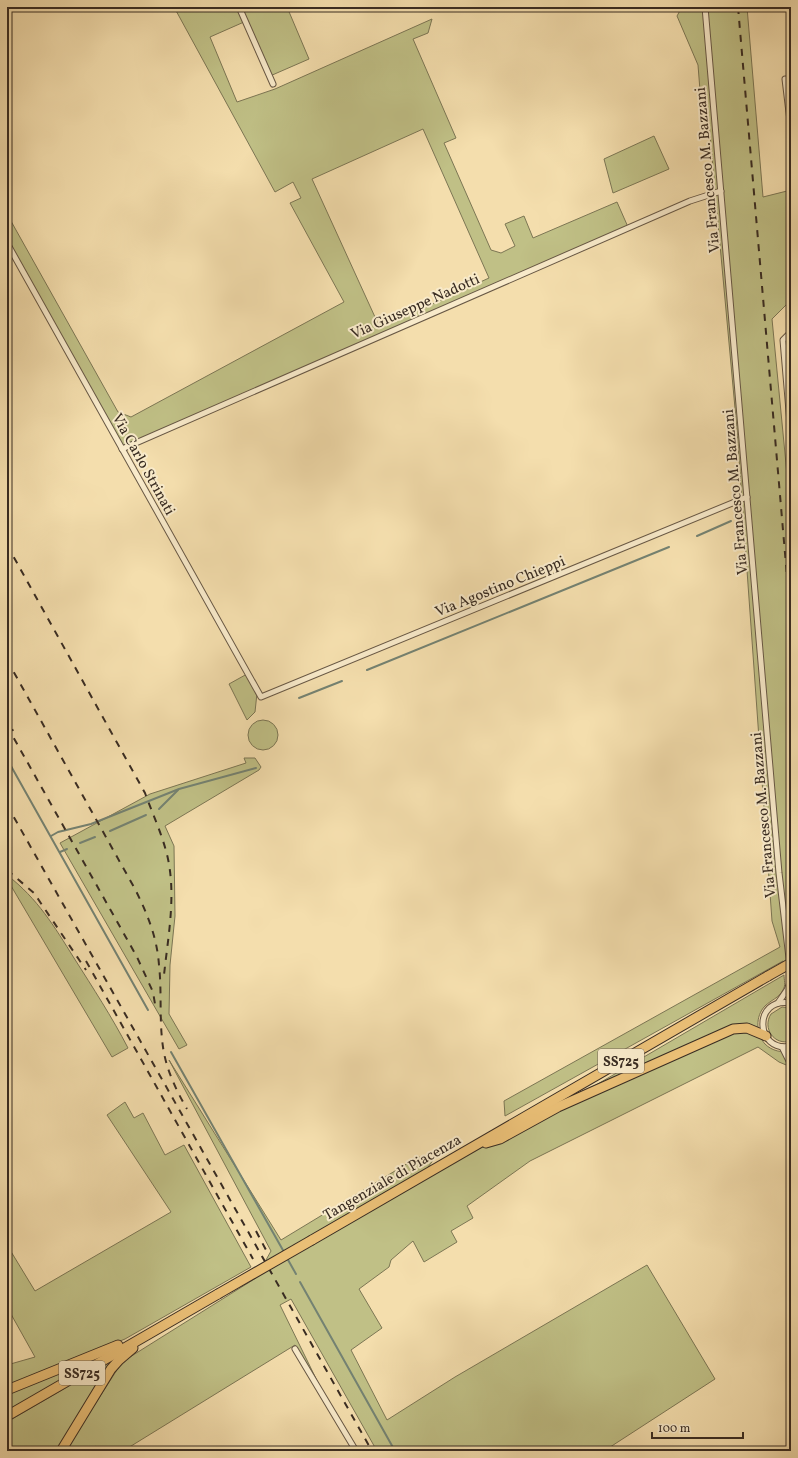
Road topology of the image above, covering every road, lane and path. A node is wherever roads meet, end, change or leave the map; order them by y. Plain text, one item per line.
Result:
1 (239, 7) edge
2 (705, 7) edge
3 (791, 79) edge
4 (273, 84) dead end
5 (791, 129) edge
6 (721, 191) junction
7 (7, 243) edge
8 (791, 332) edge
9 (791, 435) edge
10 (122, 448) junction
11 (747, 497) junction
12 (261, 697) joint
13 (791, 963) edge
14 (791, 975) edge
15 (791, 980) edge
16 (791, 1002) edge
17 (778, 1003) junction
18 (766, 1036) junction
19 (791, 1046) edge
20 (782, 1047) junction
21 (791, 1065) edge
22 (473, 1146) junction
23 (156, 1329) junction
24 (295, 1349) dead end
25 (7, 1390) edge
26 (7, 1416) edge
27 (61, 1451) edge
28 (356, 1451) edge

1 - 4 street
2 - 6 street, Via Francesco M. Bazzani
3 - 5 street
6 - 10 street, Via Giuseppe Nadotti
6 - 11 street, Via Francesco M. Bazzani
7 - 10 street, Via Carlo Strinati
8 - 9 street
10 - 12 street, Via Carlo Strinati
11 - 12 street, Via Agostino Chieppi
11 - 14 street, Via Francesco M. Bazzani
13 - 22 highway, Tangenziale di Piacenza / SS725, bridge
15 - 17 street
16 - 17 street
17 - 18 street
18 - 20 street
18 - 22 highway
19 - 20 street
20 - 21 street
22 - 23 highway, Tangenziale di Piacenza / SS725, bridge
23 - 25 highway
23 - 26 highway, Tangenziale di Piacenza / SS725
23 - 27 highway
24 - 28 street

